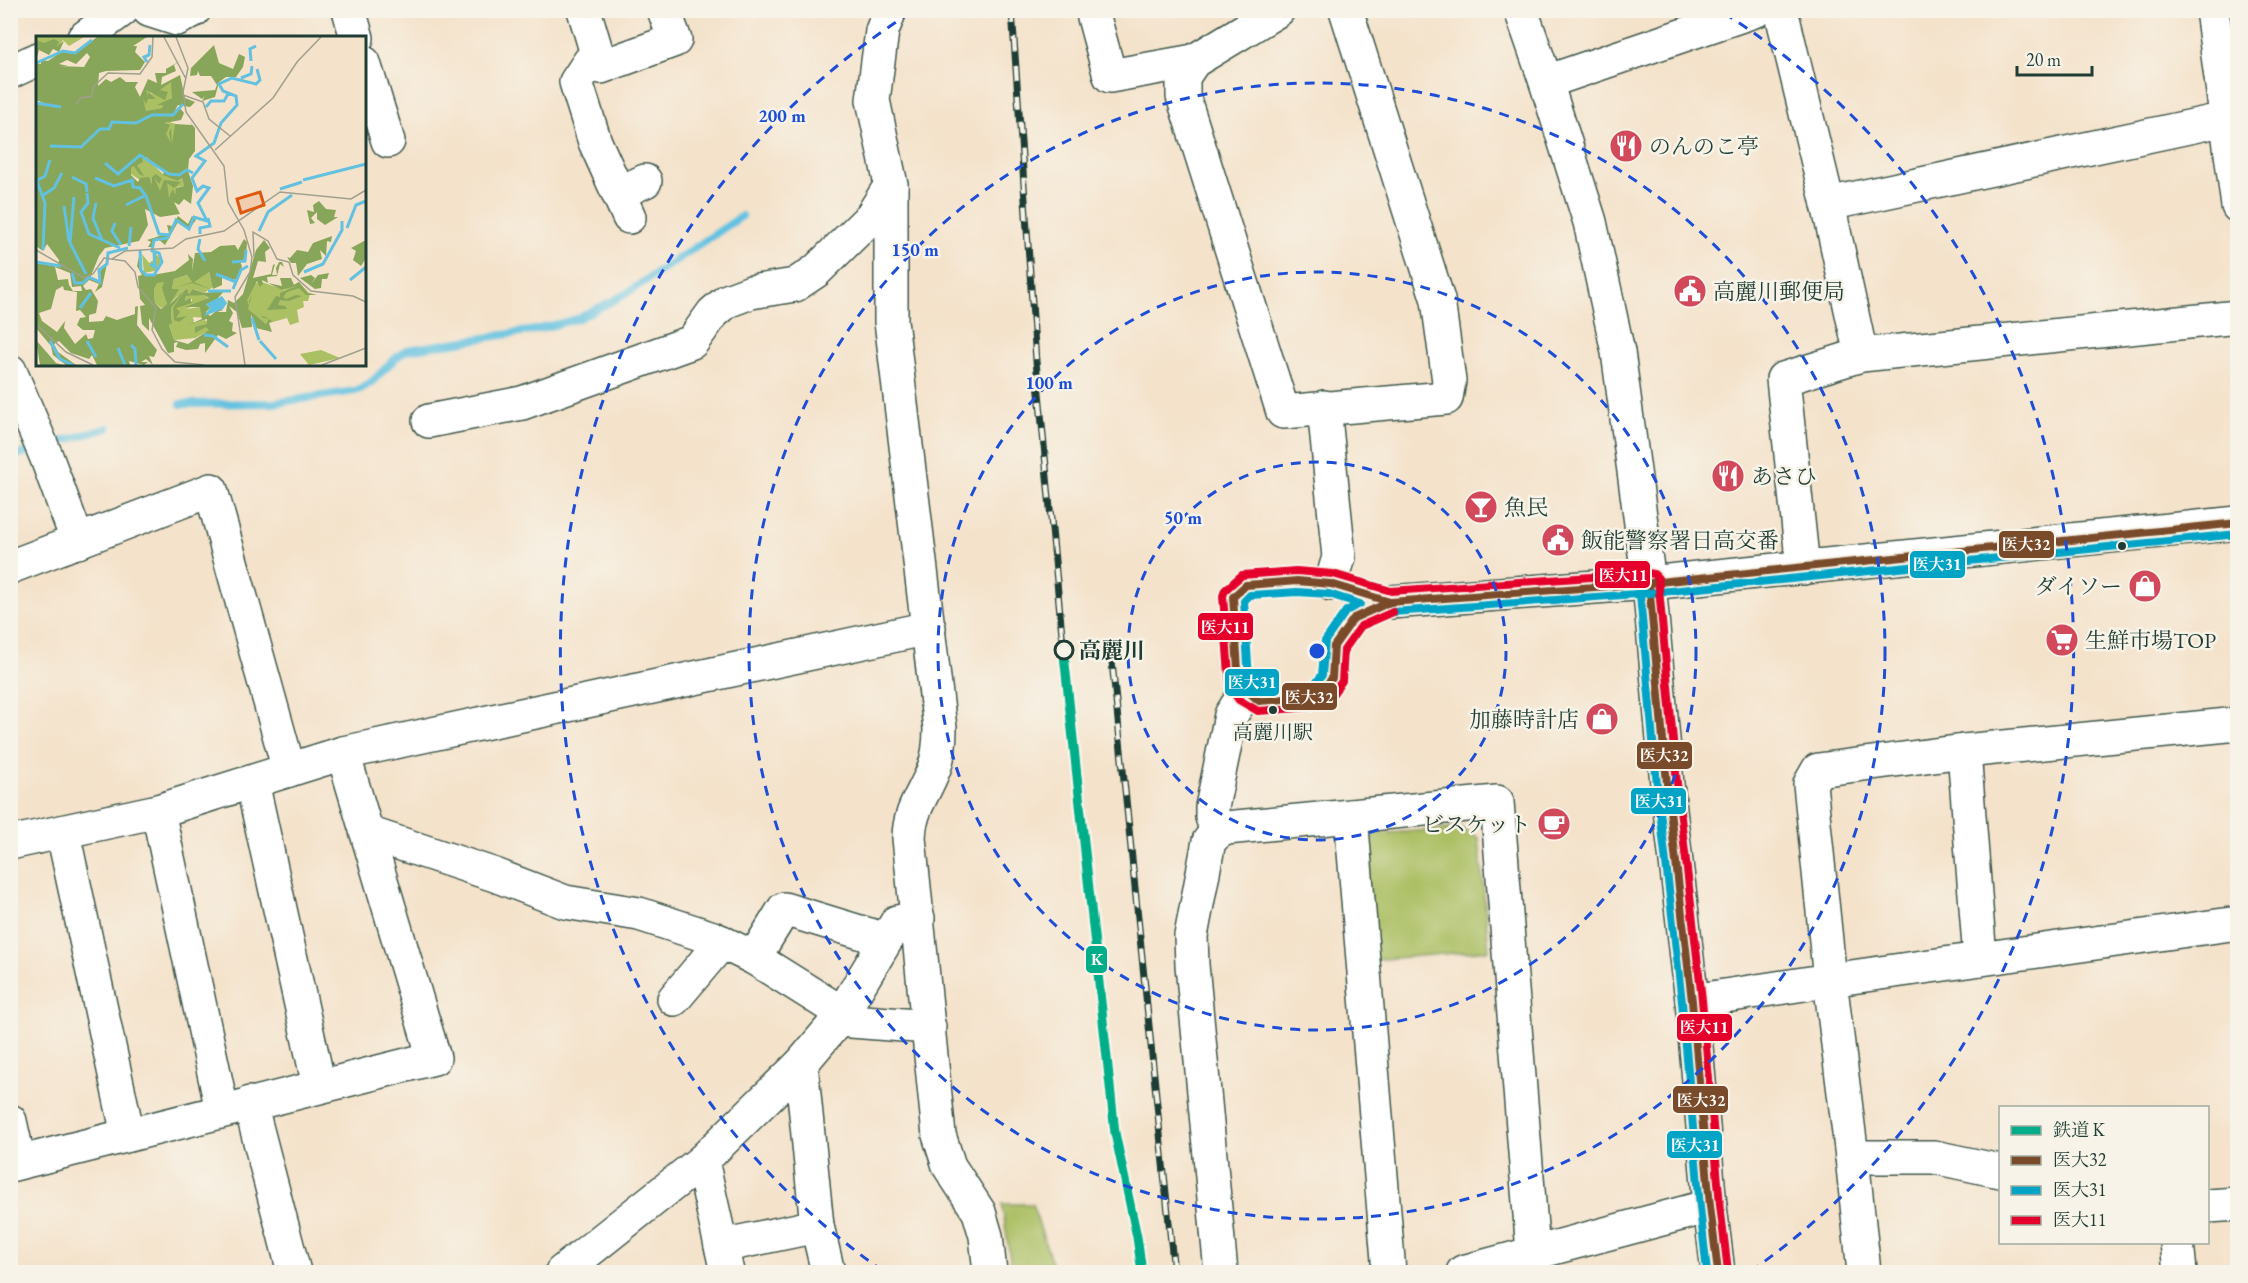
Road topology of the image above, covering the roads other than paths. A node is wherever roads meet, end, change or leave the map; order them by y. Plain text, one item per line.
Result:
1 (122, 10) edge
2 (149, 10) edge
3 (194, 10) edge
4 (349, 10) edge
5 (584, 10) edge
6 (664, 10) edge
7 (890, 10) edge
8 (1092, 10) edge
9 (1278, 10) edge
10 (1346, 10) edge
11 (1521, 10) edge
12 (1757, 10) edge
13 (1781, 10) edge
14 (2212, 10) edge
15 (92, 27) edge
16 (356, 36) edge
17 (598, 58) junction
18 (36, 60) edge
19 (1194, 61) junction
20 (366, 70) edge
21 (10, 72) edge
22 (1546, 82) junction
23 (2226, 119) junction
24 (388, 141) dead end
25 (891, 185) junction
26 (631, 197) dead end
27 (1828, 204) junction
28 (2238, 206) edge
29 (2238, 317) edge
30 (1861, 355) junction
31 (10, 371) edge
32 (1324, 408) junction
33 (429, 421) dead end
34 (2238, 523) edge
35 (78, 542) junction
36 (10, 567) edge
37 (1803, 568) junction
38 (1649, 583) junction
39 (1331, 584) dead end
40 (1390, 602) dead end
41 (929, 628) junction
42 (1246, 692) dead end
43 (2238, 724) edge
44 (1964, 752) junction
45 (343, 753) junction
46 (289, 770) junction
47 (252, 782) junction
48 (158, 811) junction
49 (1351, 816) junction
50 (63, 833) junction
51 (368, 833) junction
52 (1217, 833) junction
53 (10, 843) edge
54 (918, 918) junction
55 (2238, 923) edge
56 (886, 940) junction
57 (722, 942) junction
58 (754, 958) junction
59 (1980, 959) junction
60 (1830, 980) junction
61 (674, 999) dead end
62 (1692, 1002) junction
63 (840, 1017) junction
64 (929, 1027) junction
65 (801, 1064) junction
66 (319, 1086) junction
67 (236, 1107) junction
68 (10, 1121) edge
69 (128, 1135) junction
70 (1852, 1157) junction
71 (702, 1161) junction
72 (15, 1164) edge
73 (1999, 1171) edge
74 (2238, 1204) edge
75 (1710, 1206) junction
76 (2209, 1206) edge
77 (817, 1226) junction
78 (2177, 1244) edge
79 (1533, 1252) junction
80 (724, 1259) edge
81 (294, 1272) edge
82 (562, 1272) edge
83 (828, 1272) edge
84 (990, 1272) edge
85 (1221, 1272) edge
86 (1389, 1272) edge
87 (1463, 1272) edge
88 (1718, 1272) edge
89 (1864, 1272) edge
90 (2180, 1272) edge

1 - 15 street
2 - 3 street
4 - 16 street
5 - 17 street
6 - 17 street
7 - 25 street
8 - 19 street
9 - 19 street
10 - 32 street
11 - 22 street
12 - 22 street
13 - 27 street
14 - 23 street
17 - 26 street
18 - 21 street
19 - 32 street
20 - 24 street
22 - 38 street
23 - 27 street
23 - 28 street
25 - 33 street
25 - 41 street
27 - 30 street
29 - 30 street
30 - 37 street
31 - 35 street
32 - 39 street
34 - 37 street
35 - 36 street
35 - 46 street
37 - 38 street
38 - 40 street
38 - 62 street
41 - 45 street
41 - 54 street
42 - 52 street
43 - 44 street
44 - 59 street
44 - 60 street
45 - 46 street
45 - 51 street
46 - 47 street
47 - 48 street
47 - 66 street
48 - 50 street
48 - 67 street
49 - 52 street
49 - 79 street
49 - 86 street
50 - 53 street
50 - 69 street
51 - 57 street
51 - 66 street
52 - 85 street
54 - 56 street
54 - 64 street
55 - 59 street
56 - 58 street
56 - 63 street
57 - 58 street
57 - 61 street
58 - 63 street
59 - 60 street
60 - 62 street
60 - 70 street
62 - 75 street
63 - 64 street
63 - 65 street
64 - 84 street
65 - 71 street
65 - 77 street
66 - 67 street
67 - 69 street
67 - 81 street
68 - 72 street
69 - 72 street
70 - 73 street
70 - 89 street
71 - 80 street
71 - 82 street
74 - 76 street
75 - 79 street
75 - 88 street
77 - 80 street
77 - 83 street
78 - 90 street
79 - 87 street

